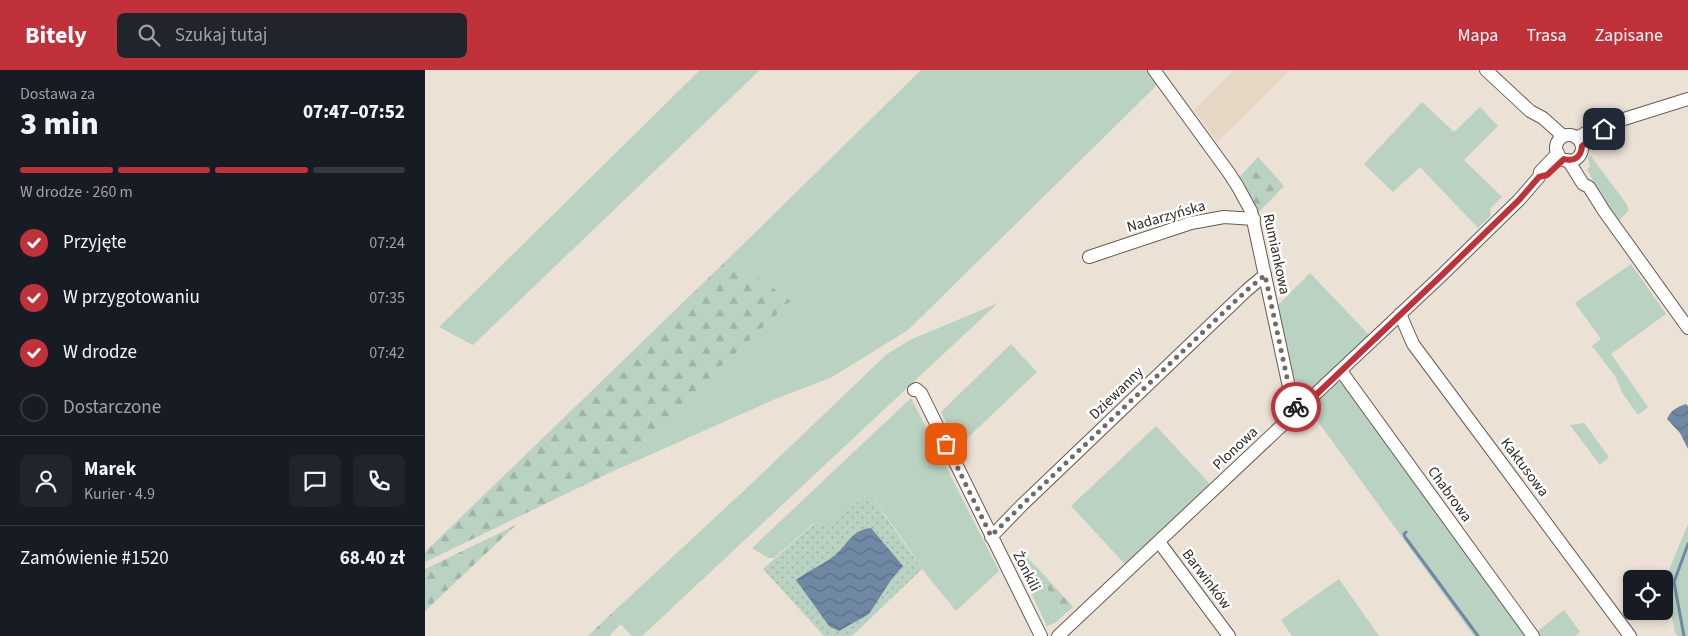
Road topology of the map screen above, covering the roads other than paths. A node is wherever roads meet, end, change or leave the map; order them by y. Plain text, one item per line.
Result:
1 (1153, 70) edge
2 (1486, 70) edge
3 (1688, 99) edge
4 (1568, 149) junction
5 (1254, 219) junction
6 (1089, 256) dead end
7 (1265, 275) junction
8 (1400, 314) junction
9 (1688, 328) edge
10 (1341, 371) junction
11 (914, 390) dead end
12 (1299, 411) junction
13 (991, 536) junction
14 (1159, 542) junction
15 (1041, 636) edge
16 (1058, 636) edge
17 (1229, 636) edge
18 (1533, 636) edge
19 (1630, 636) edge

1 - 5 street, Rumiankowa
2 - 4 street
3 - 4 street, Plonowa
4 - 8 street, Plonowa
4 - 9 street
5 - 6 street, Nadarzyńska
5 - 7 street, Rumiankowa
7 - 12 street, Rumiankowa
7 - 13 street, Dziewanny
8 - 10 street, Plonowa
8 - 19 street, Kaktusowa
10 - 12 street, Plonowa
10 - 18 street, Chabrowa
11 - 13 street, Żonkili
12 - 14 street, Plonowa
13 - 15 street, Żonkili
14 - 16 street, Plonowa
14 - 17 street, Barwinków

